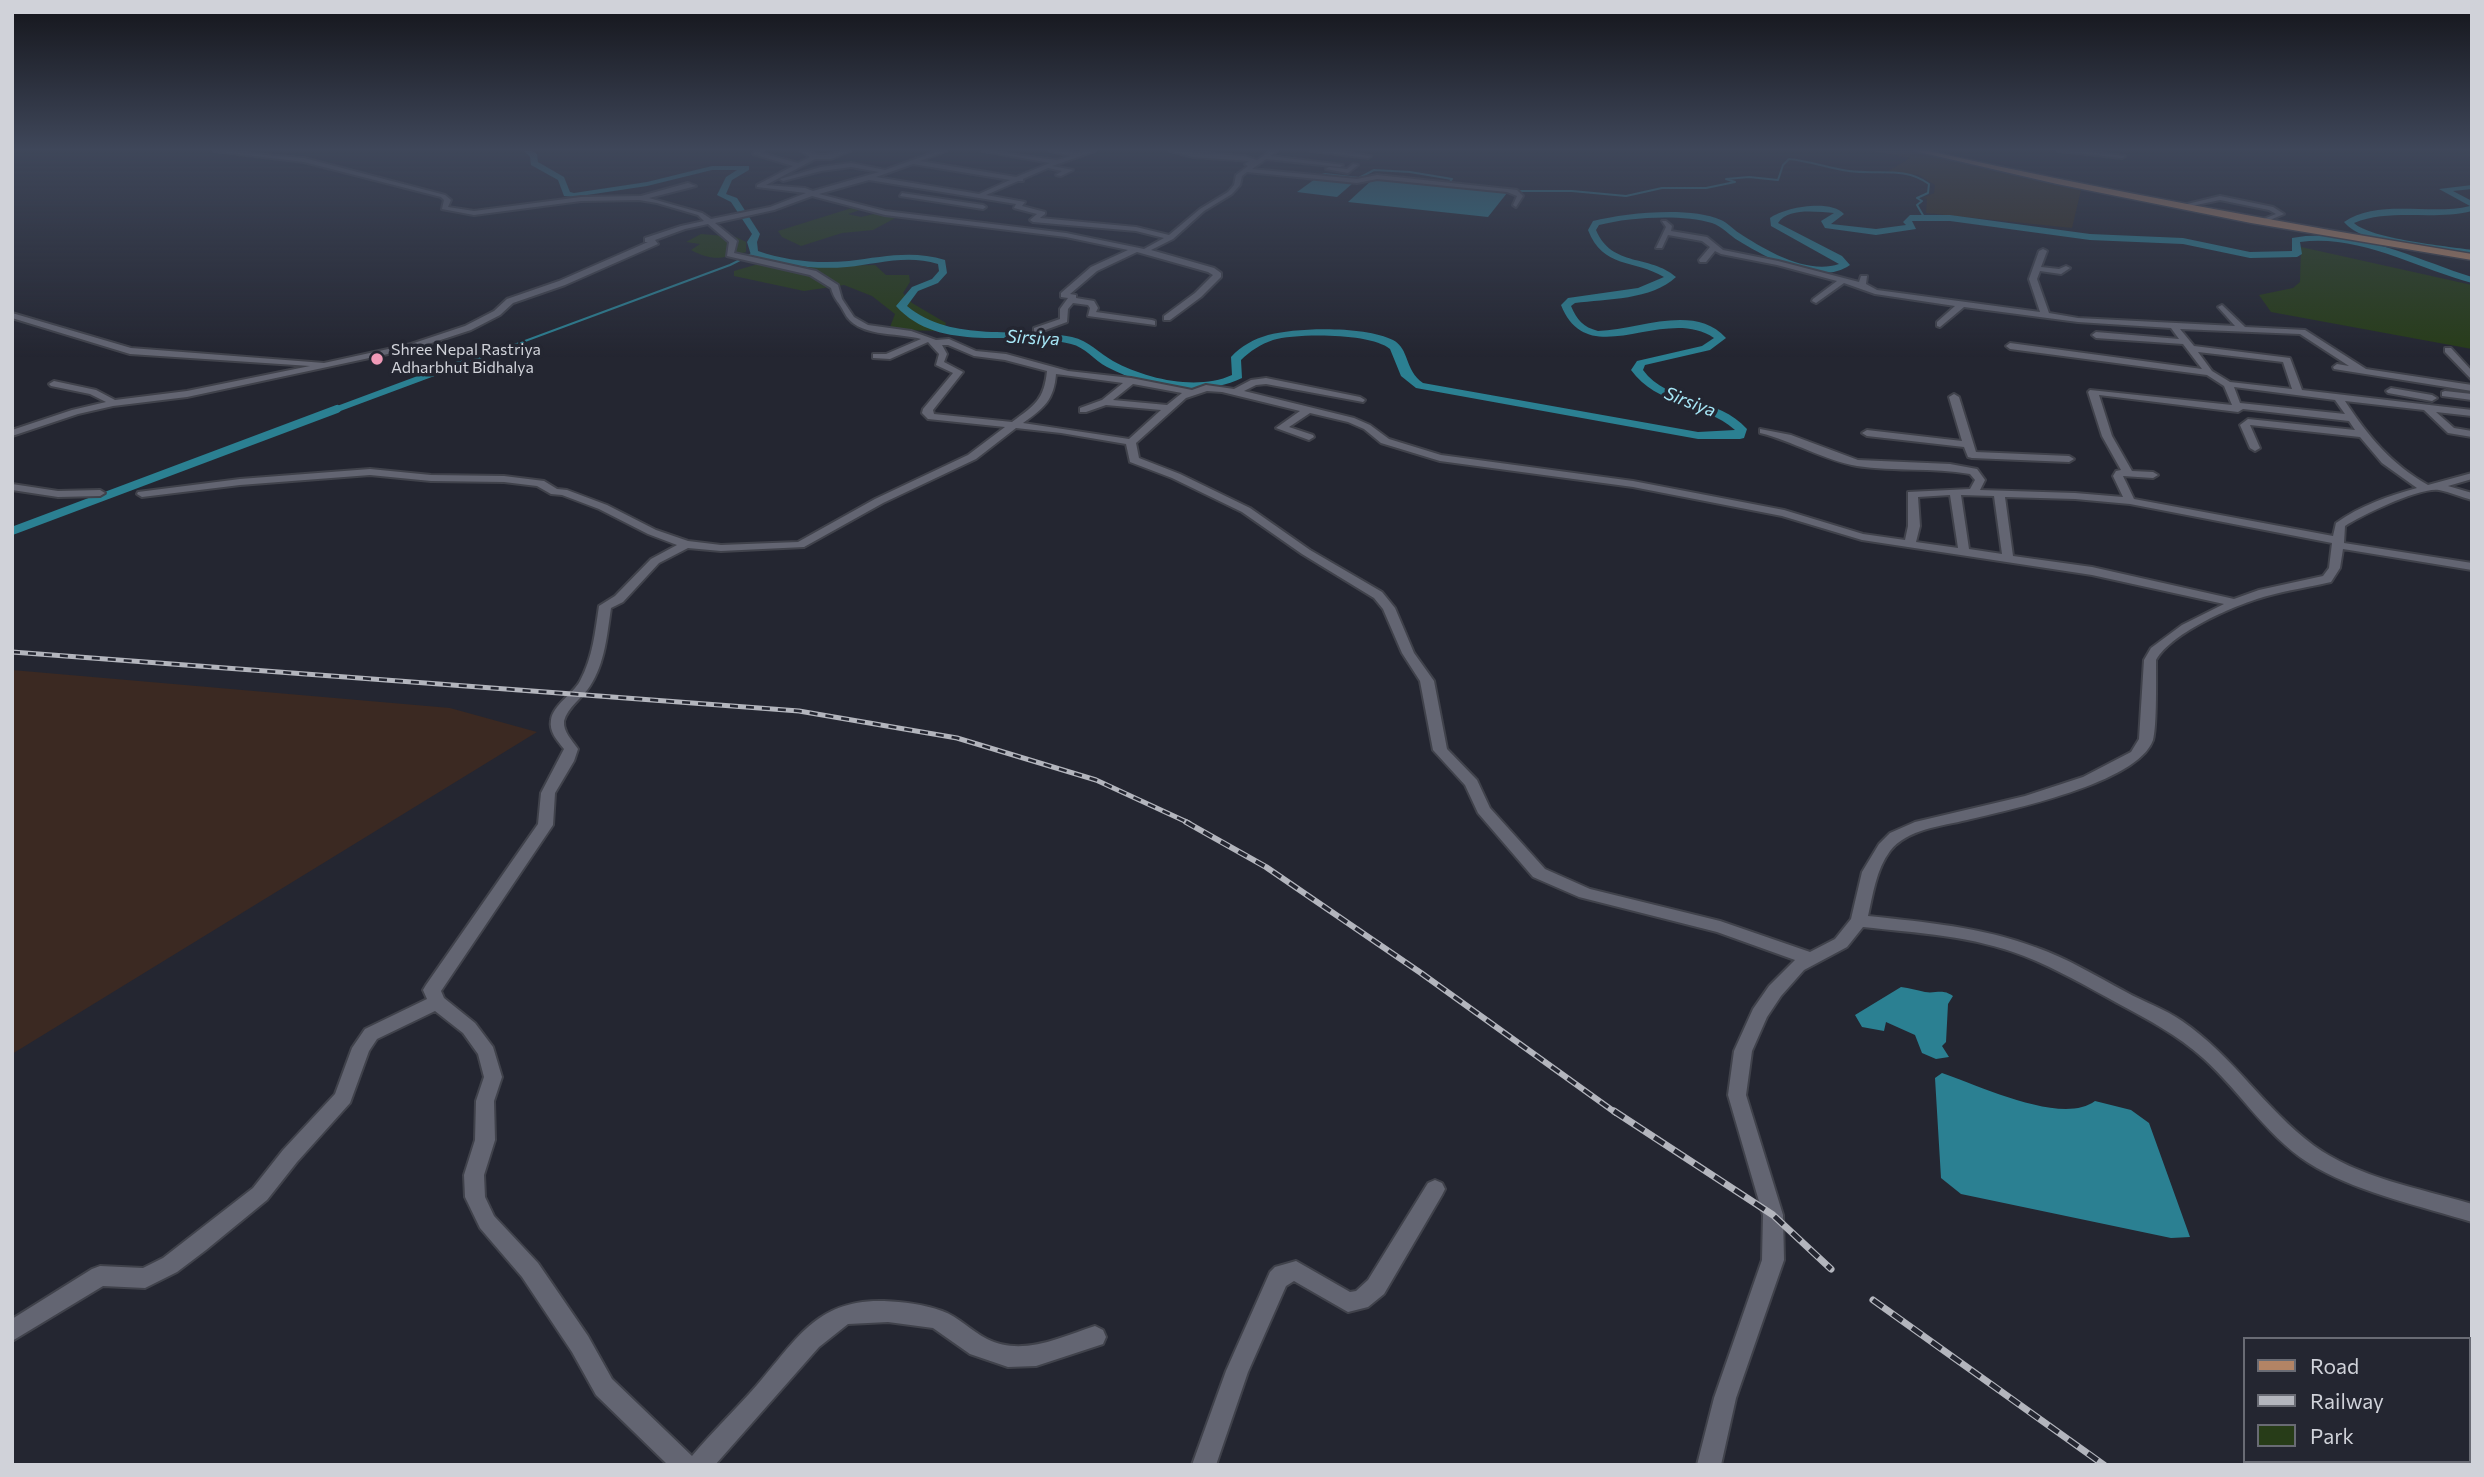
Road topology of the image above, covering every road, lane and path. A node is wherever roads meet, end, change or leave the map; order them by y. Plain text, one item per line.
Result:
1 (708, 220) edge
2 (718, 220) edge
3 (943, 220) edge
4 (1032, 220) edge
5 (1187, 220) edge
6 (2253, 220) edge
7 (2265, 220) edge
8 (2262, 221) junction
9 (711, 222) junction
10 (1664, 222) dead end
11 (1666, 232) junction
12 (1170, 237) junction
13 (1659, 246) dead end
14 (1714, 247) junction
15 (1141, 250) junction
16 (2043, 251) dead end
17 (2472, 257) edge
18 (1703, 260) dead end
19 (2066, 268) dead end
20 (2038, 269) junction
21 (1843, 280) junction
22 (1071, 300) junction
23 (1816, 300) dead end
24 (1963, 303) junction
25 (2222, 307) dead end
26 (12, 315) edge
27 (2045, 315) junction
28 (1167, 318) dead end
29 (1152, 323) dead end
30 (1940, 324) dead end
31 (2175, 326) junction
32 (2242, 329) junction
33 (1037, 330) dead end
34 (2096, 335) dead end
35 (930, 342) junction
36 (2010, 346) dead end
37 (2190, 346) junction
38 (2448, 349) dead end
39 (876, 356) dead end
40 (2460, 365) junction
41 (324, 366) junction
42 (2337, 367) dead end
43 (2472, 367) edge
44 (1052, 371) junction
45 (2363, 371) junction
46 (2210, 373) junction
47 (1132, 381) junction
48 (2471, 381) edge
49 (54, 384) dead end
50 (2228, 384) junction
51 (1308, 389) junction
52 (2279, 390) junction
53 (2391, 391) dead end
54 (1191, 392) junction
55 (1236, 392) junction
56 (2298, 393) junction
57 (2445, 394) dead end
58 (1954, 397) dead end
59 (2472, 397) edge
60 (2339, 398) junction
61 (1360, 400) dead end
62 (920, 401) dead end
63 (1105, 402) junction
64 (113, 403) junction
65 (1290, 404) junction
66 (2472, 405) edge
67 (2239, 406) junction
68 (2426, 407) junction
69 (1168, 408) junction
70 (1308, 409) junction
71 (928, 410) junction
72 (1083, 410) dead end
73 (75, 412) junction
74 (2294, 413) junction
75 (2472, 413) edge
76 (2352, 418) junction
77 (12, 424) edge
78 (1016, 426) junction
79 (1763, 431) dead end
80 (12, 433) edge
81 (1867, 433) dead end
82 (2363, 434) junction
83 (2472, 435) edge
84 (1309, 437) dead end
85 (1132, 442) junction
86 (2255, 447) dead end
87 (1970, 450) junction
88 (2069, 459) dead end
89 (2128, 473) junction
90 (1978, 474) junction
91 (2153, 475) dead end
92 (2472, 475) edge
93 (12, 487) edge
94 (2432, 488) junction
95 (1955, 492) junction
96 (1974, 492) junction
97 (100, 493) dead end
98 (142, 494) dead end
99 (1999, 495) junction
100 (2472, 497) edge
101 (2130, 501) junction
102 (2337, 543) junction
103 (686, 544) junction
104 (1910, 544) junction
105 (1964, 552) junction
106 (2008, 559) junction
107 (2472, 567) edge
108 (2235, 603) junction
109 (1859, 921) junction
110 (1800, 966) junction
111 (437, 1002) junction
112 (1435, 1189) dead end
113 (2472, 1213) edge
114 (12, 1331) edge
115 (1095, 1337) dead end
116 (685, 1465) edge
117 (700, 1465) edge
118 (1204, 1465) edge
119 (1709, 1465) edge

1 - 9 street
2 - 9 street
3 - 15 street
4 - 12 street
5 - 12 street
6 - 8 main road
7 - 8 street
8 - 17 main road
9 - 35 street
9 - 41 street
10 - 11 street
11 - 13 street
11 - 14 street
12 - 15 street
14 - 18 street
14 - 21 street
15 - 22 street
15 - 28 street
16 - 20 street
19 - 20 street
20 - 27 street
21 - 23 street
21 - 24 street
22 - 29 street
22 - 33 street
24 - 27 street
24 - 30 street
25 - 32 street
26 - 41 street
27 - 31 street
31 - 32 street
31 - 37 street
32 - 45 street
34 - 37 street
35 - 39 street
35 - 44 street
35 - 71 street
36 - 46 street
37 - 46 street
37 - 56 street
38 - 40 street
40 - 43 street
40 - 48 street
41 - 64 street
42 - 45 street
44 - 47 street
44 - 78 street
45 - 48 street
46 - 50 street
47 - 54 street
47 - 63 street
49 - 64 street
50 - 52 street
50 - 67 street
51 - 55 street
51 - 61 street
51 - 65 street
52 - 56 street
52 - 74 street
53 - 66 street
54 - 55 street
54 - 69 street
55 - 65 street
56 - 60 street
57 - 59 street
58 - 87 street
60 - 68 street
60 - 76 street
62 - 71 street
63 - 69 street
63 - 72 street
64 - 73 street
65 - 70 street
67 - 74 street
67 - 89 street
68 - 75 street
68 - 83 street
69 - 85 street
70 - 84 street
70 - 104 street
71 - 78 street
73 - 77 street
73 - 80 street
74 - 76 street
76 - 82 street
78 - 85 street
78 - 103 street
79 - 90 street
81 - 87 street
82 - 86 street
82 - 94 street
85 - 110 street
87 - 88 street
87 - 90 street
89 - 91 street
89 - 101 street
90 - 96 street
92 - 94 street
93 - 97 street
94 - 100 street
94 - 102 street
95 - 96 street
95 - 104 street
95 - 105 street
96 - 99 street
98 - 103 street
99 - 101 street
99 - 106 street
101 - 102 street
102 - 107 street
102 - 108 street
103 - 111 street
104 - 105 street
105 - 106 street
106 - 108 street
108 - 109 street
109 - 110 street
109 - 113 street
110 - 119 street
111 - 114 street
111 - 116 street
112 - 118 street
115 - 117 street

